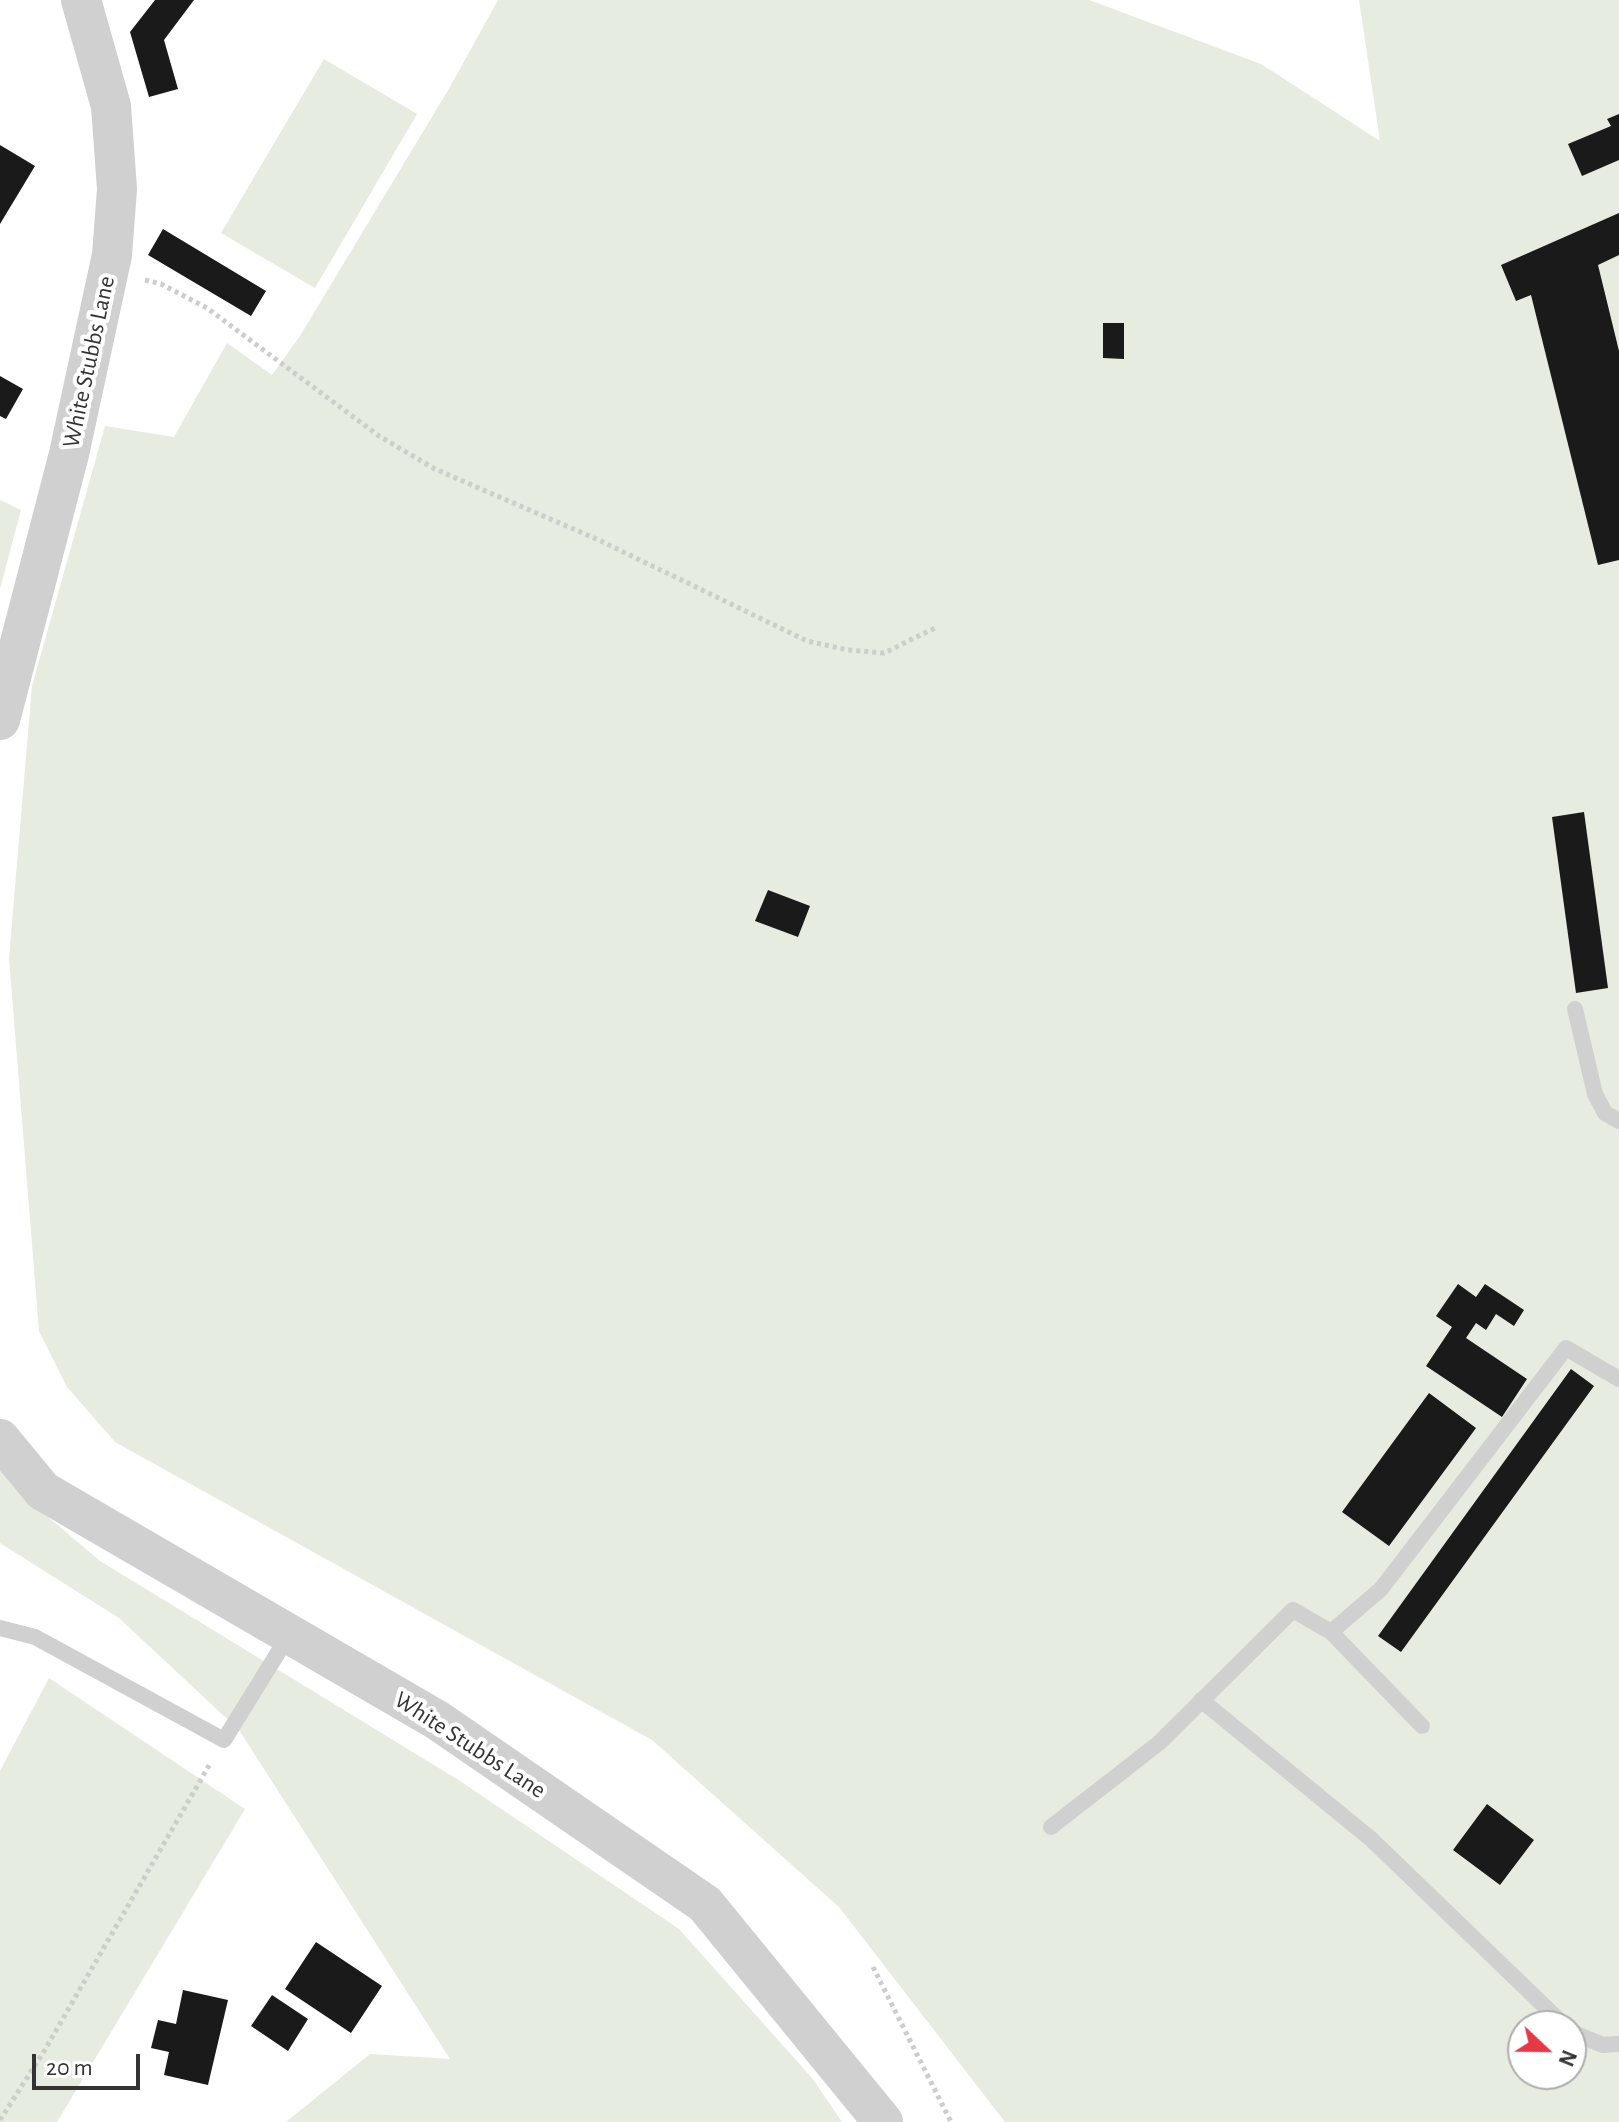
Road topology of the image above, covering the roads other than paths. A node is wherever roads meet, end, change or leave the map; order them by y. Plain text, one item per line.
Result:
1 (81, 0) edge
2 (0, 720) edge
3 (1575, 1009) dead end
4 (1619, 1121) edge
5 (1619, 1379) edge
6 (0, 1439) edge
7 (0, 1628) edge
8 (1331, 1632) junction
9 (289, 1634) junction
10 (1201, 1700) junction
11 (1422, 1726) dead end
12 (1051, 1827) dead end
13 (1548, 2010) edge
14 (1587, 2038) edge
15 (1619, 2044) edge
16 (883, 2122) edge

1 - 2 street, White Stubbs Lane
3 - 4 lane
5 - 8 lane
6 - 9 street, White Stubbs Lane
7 - 9 lane
8 - 10 lane
8 - 11 lane
9 - 16 street, White Stubbs Lane
10 - 12 lane
10 - 13 lane
14 - 15 lane

